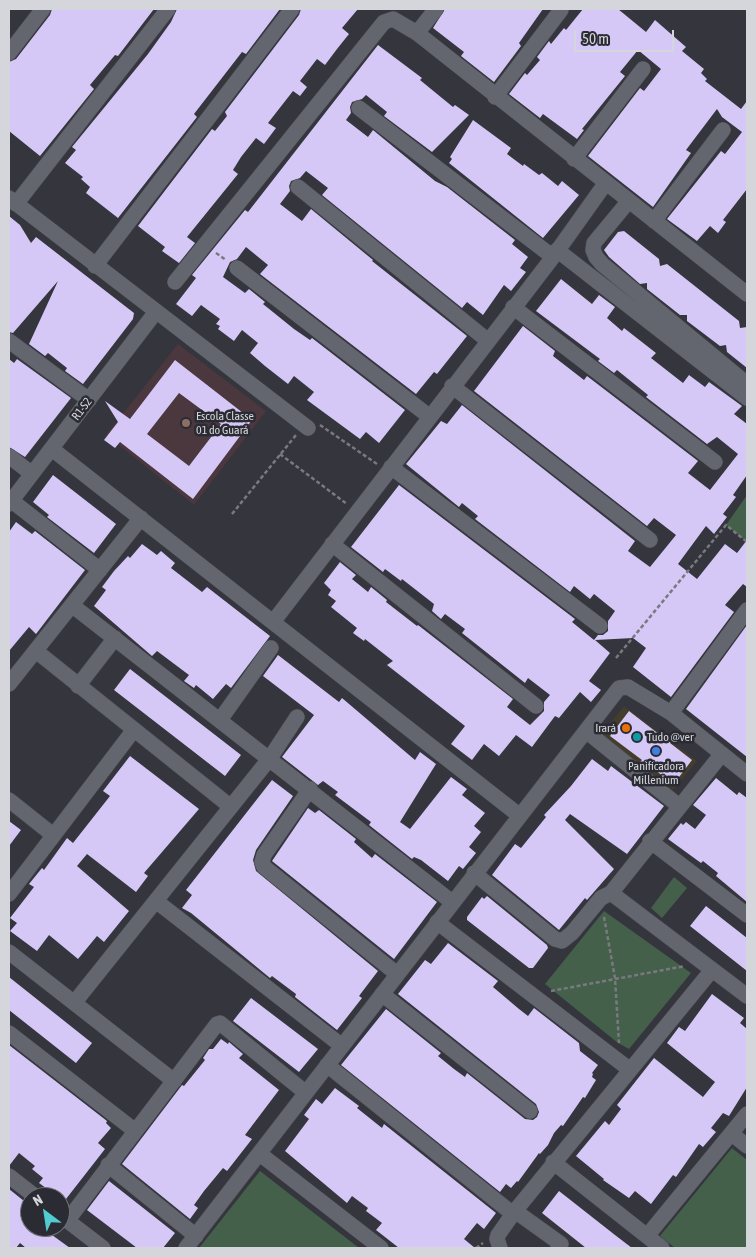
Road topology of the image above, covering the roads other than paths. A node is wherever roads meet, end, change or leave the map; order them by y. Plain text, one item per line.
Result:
1 (43, 9) edge
2 (168, 9) edge
3 (292, 9) edge
4 (436, 9) edge
5 (561, 10) dead end
6 (417, 33) junction
7 (9, 53) edge
8 (642, 69) dead end
9 (495, 97) junction
10 (359, 108) dead end
11 (723, 130) dead end
12 (574, 159) junction
13 (605, 184) junction
14 (298, 187) dead end
15 (12, 201) edge
16 (628, 202) junction
17 (654, 221) junction
18 (555, 254) junction
19 (95, 266) junction
20 (237, 268) road end
21 (175, 282) dead end
22 (747, 294) edge
23 (513, 307) junction
24 (155, 313) junction
25 (487, 340) junction
26 (9, 341) edge
27 (747, 384) edge
28 (452, 386) junction
29 (747, 398) edge
30 (89, 400) junction
31 (430, 417) junction
32 (301, 429) road end
33 (52, 449) junction
34 (9, 456) edge
35 (715, 462) dead end
36 (390, 469) junction
37 (32, 474) junction
38 (10, 503) edge
39 (141, 518) junction
40 (650, 540) dead end
41 (332, 544) junction
42 (100, 570) junction
43 (73, 606) junction
44 (747, 610) edge
45 (273, 622) junction
46 (600, 626) dead end
47 (115, 638) junction
48 (271, 648) dead end
49 (36, 651) junction
50 (9, 684) edge
51 (78, 686) junction
52 (536, 706) dead end
53 (670, 713) junction
54 (297, 717) dead end
55 (220, 720) junction
56 (133, 731) junction
57 (586, 731) junction
58 (721, 755) junction
59 (270, 758) junction
60 (747, 772) edge
61 (310, 789) junction
62 (10, 803) edge
63 (679, 806) junction
64 (231, 808) junction
65 (520, 816) junction
66 (53, 835) junction
67 (650, 840) junction
68 (474, 873) junction
69 (9, 894) edge
70 (606, 896) junction
71 (156, 901) junction
72 (452, 902) junction
73 (747, 915) edge
74 (437, 922) junction
75 (9, 952) edge
76 (707, 967) junction
77 (397, 974) junction
78 (382, 994) junction
79 (747, 996) edge
80 (74, 1003) junction
81 (9, 1033) edge
82 (342, 1046) junction
83 (328, 1065) junction
84 (625, 1065) junction
85 (174, 1081) junction
86 (306, 1093) junction
87 (530, 1111) dead end
88 (747, 1114) edge
89 (134, 1130) junction
90 (732, 1134) junction
91 (747, 1146) edge
92 (260, 1154) junction
93 (553, 1162) junction
94 (108, 1165) junction
95 (9, 1176) edge
96 (23, 1187) edge
97 (70, 1211) edge
98 (514, 1212) junction
99 (70, 1223) edge
100 (647, 1236) junction
101 (191, 1242) edge
102 (561, 1247) edge
103 (103, 1248) edge
104 (381, 1248) edge
105 (500, 1248) edge
106 (662, 1248) edge

1 - 7 street
2 - 15 street
3 - 19 street
4 - 6 street
5 - 9 street
6 - 9 street
6 - 21 street
8 - 12 street
9 - 12 street
10 - 18 street
11 - 17 street
12 - 13 street
13 - 16 street
13 - 18 street
14 - 25 street
15 - 19 street
16 - 17 street
16 - 27 street
17 - 22 street
18 - 23 street
18 - 29 street
19 - 24 street
20 - 31 street
23 - 25 street
23 - 35 street
24 - 30 street, R1-S2
24 - 32 street
25 - 28 street
26 - 30 street
28 - 31 street
28 - 40 street
30 - 33 street, R1-S2
31 - 36 street
33 - 37 street, R1-S2
33 - 39 street
34 - 37 street
36 - 41 street
36 - 46 street
37 - 38 street, R1-S2
38 - 42 street
39 - 42 street
39 - 45 street
41 - 45 street
41 - 52 street
42 - 43 street
43 - 47 street
43 - 49 street
44 - 53 street
45 - 65 street
47 - 51 street
47 - 55 street
48 - 55 street
49 - 50 street
49 - 51 street
51 - 56 street
53 - 57 street
53 - 58 street
54 - 59 street
55 - 59 street
56 - 64 street
56 - 66 street
57 - 63 street
57 - 65 street
58 - 60 street
58 - 63 street
59 - 61 street
59 - 64 street
61 - 72 street
61 - 77 street
62 - 66 street
63 - 67 street
64 - 71 street
65 - 68 street
66 - 69 street
67 - 70 street
67 - 73 street
68 - 70 street
68 - 72 street
70 - 76 street
71 - 80 street
71 - 82 street
72 - 74 street
74 - 77 street
74 - 84 street
75 - 80 street
76 - 79 street
76 - 84 street
77 - 78 street
78 - 82 street
78 - 87 street
80 - 85 street
81 - 89 street
82 - 83 street
83 - 86 street
83 - 98 street
84 - 93 street
85 - 86 street
85 - 89 street
86 - 92 street
88 - 90 street
89 - 94 street
90 - 91 street
90 - 100 street
92 - 101 street
92 - 104 street
93 - 98 street
93 - 100 street
94 - 97 street
94 - 101 street
95 - 96 street
98 - 102 street
98 - 105 street
99 - 103 street
100 - 106 street

